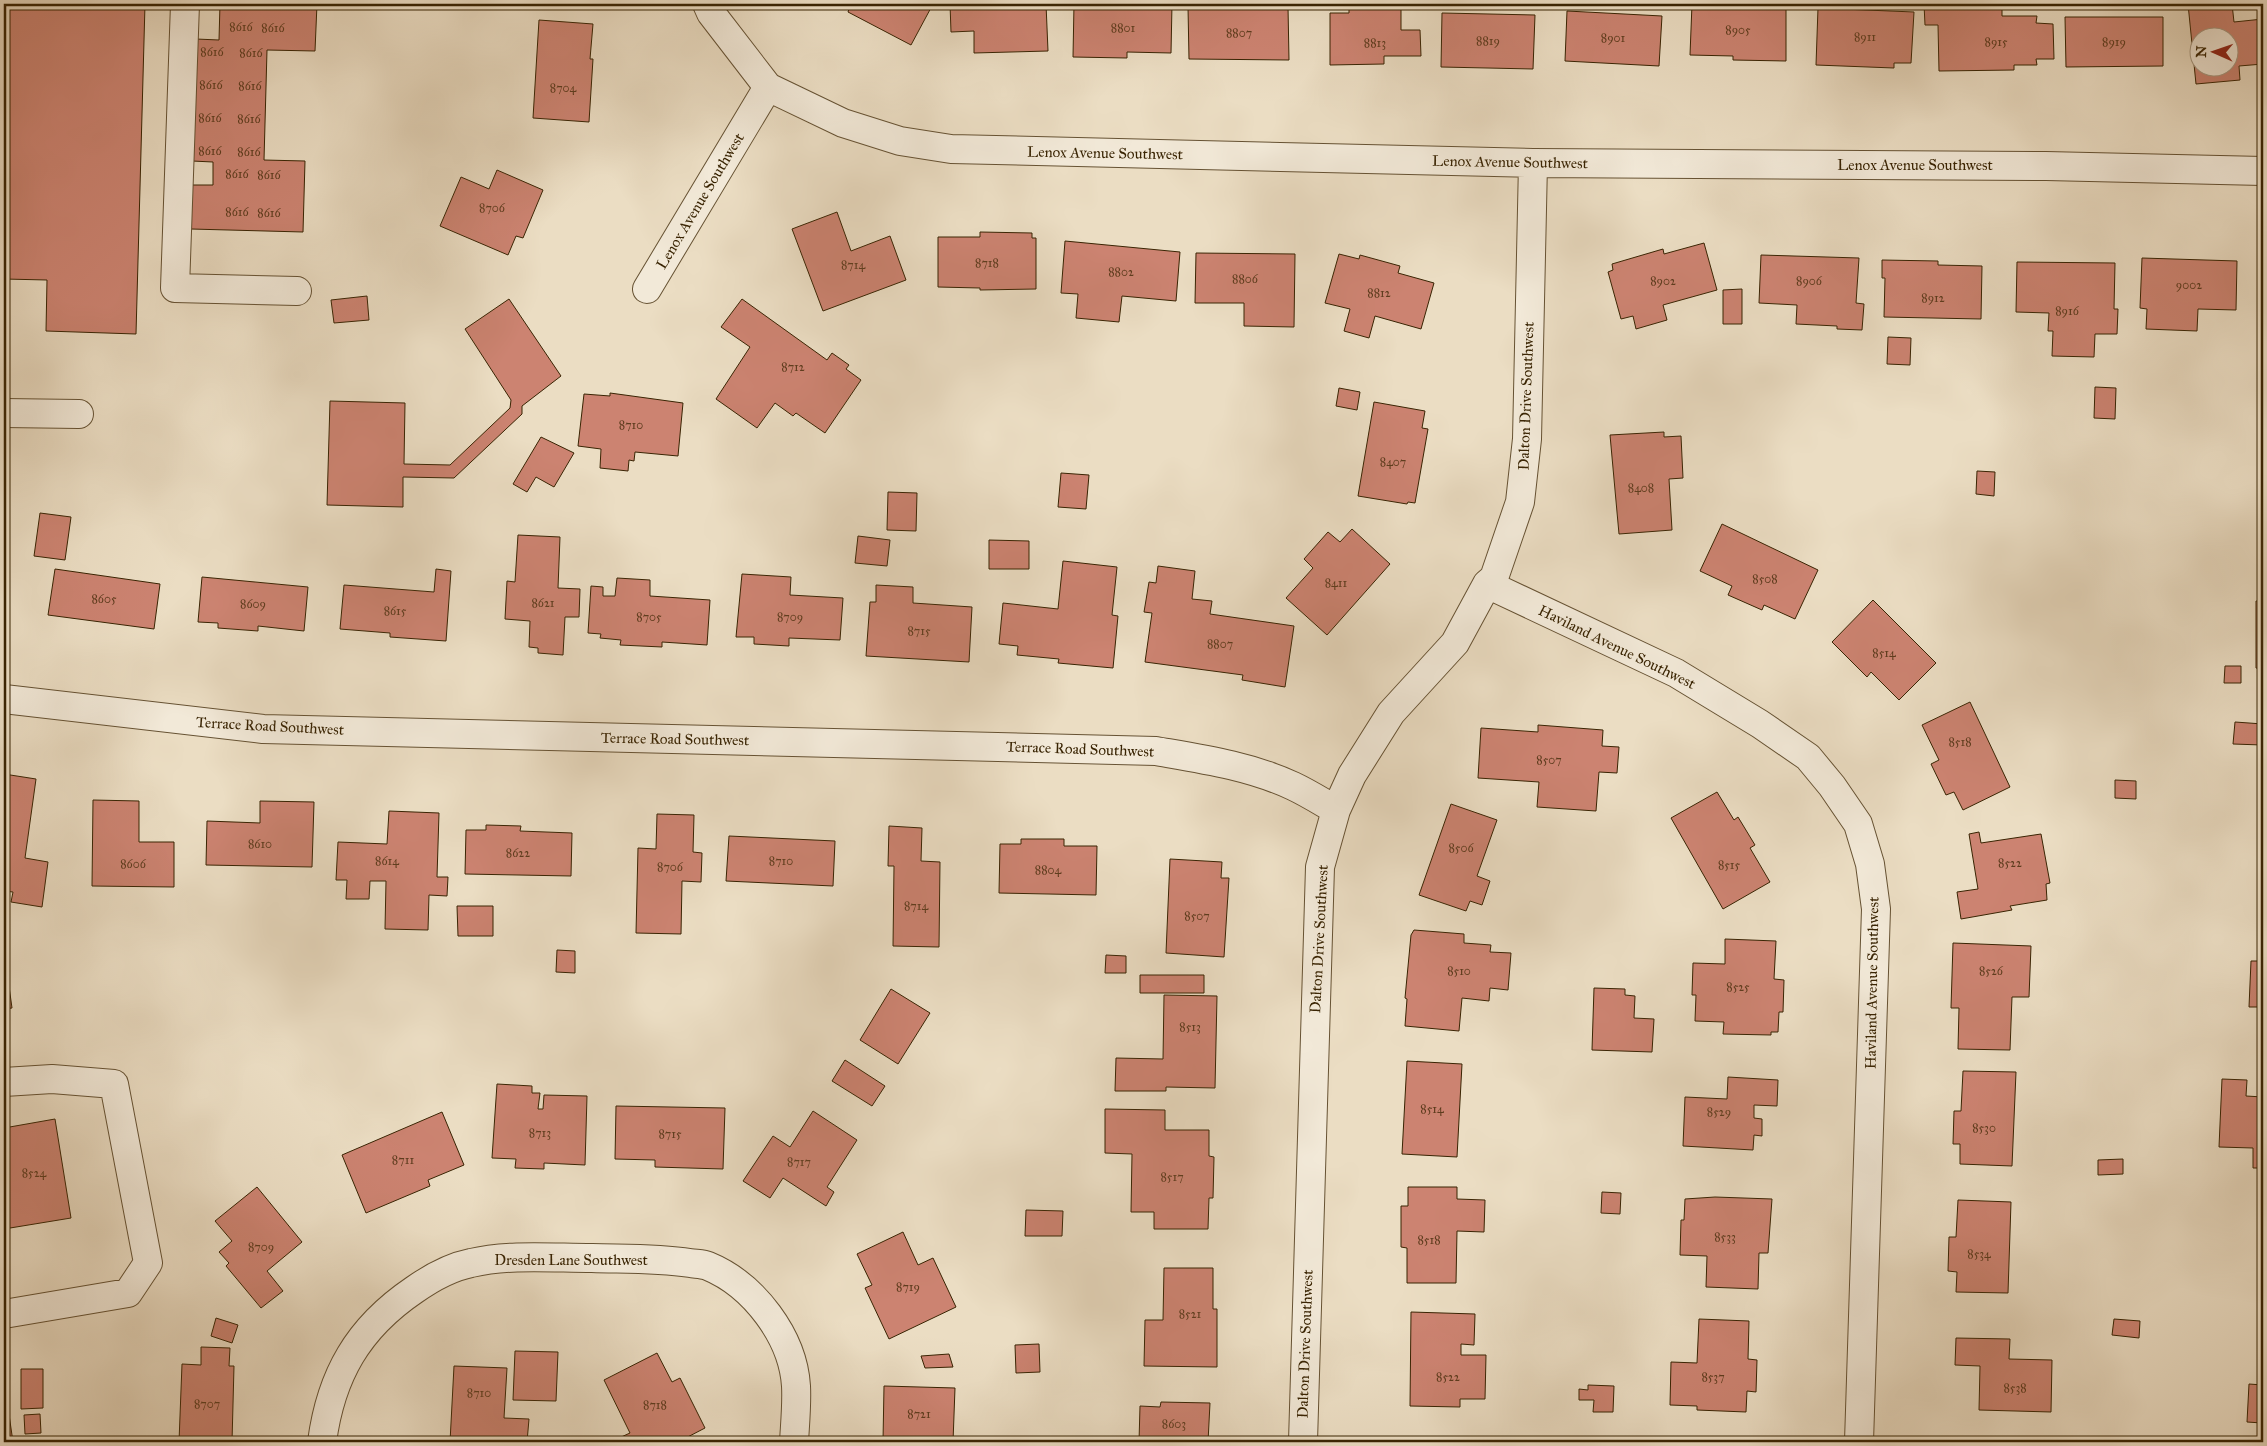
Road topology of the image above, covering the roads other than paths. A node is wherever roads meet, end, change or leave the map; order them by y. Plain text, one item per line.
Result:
1 (185, 4) edge
2 (707, 4) edge
3 (768, 87) junction
4 (1533, 163) junction
5 (2263, 171) edge
6 (647, 289) dead end
7 (297, 292) dead end
8 (4, 413) edge
9 (79, 414) dead end
10 (1487, 584) junction
11 (4, 699) edge
12 (1336, 810) junction
13 (4, 1082) edge
14 (4, 1314) edge
15 (322, 1442) edge
16 (794, 1442) edge
17 (1302, 1442) edge
18 (1859, 1442) edge

1 - 7 street
2 - 3 street, Lenox Avenue Southwest
3 - 4 street, Lenox Avenue Southwest
3 - 6 street, Lenox Avenue Southwest
4 - 5 street, Lenox Avenue Southwest
4 - 10 street, Dalton Drive Southwest
8 - 9 street
10 - 12 street, Dalton Drive Southwest
10 - 18 street, Haviland Avenue Southwest
11 - 12 street, Terrace Road Southwest
12 - 17 street, Dalton Drive Southwest
13 - 14 street
15 - 16 street, Dresden Lane Southwest

